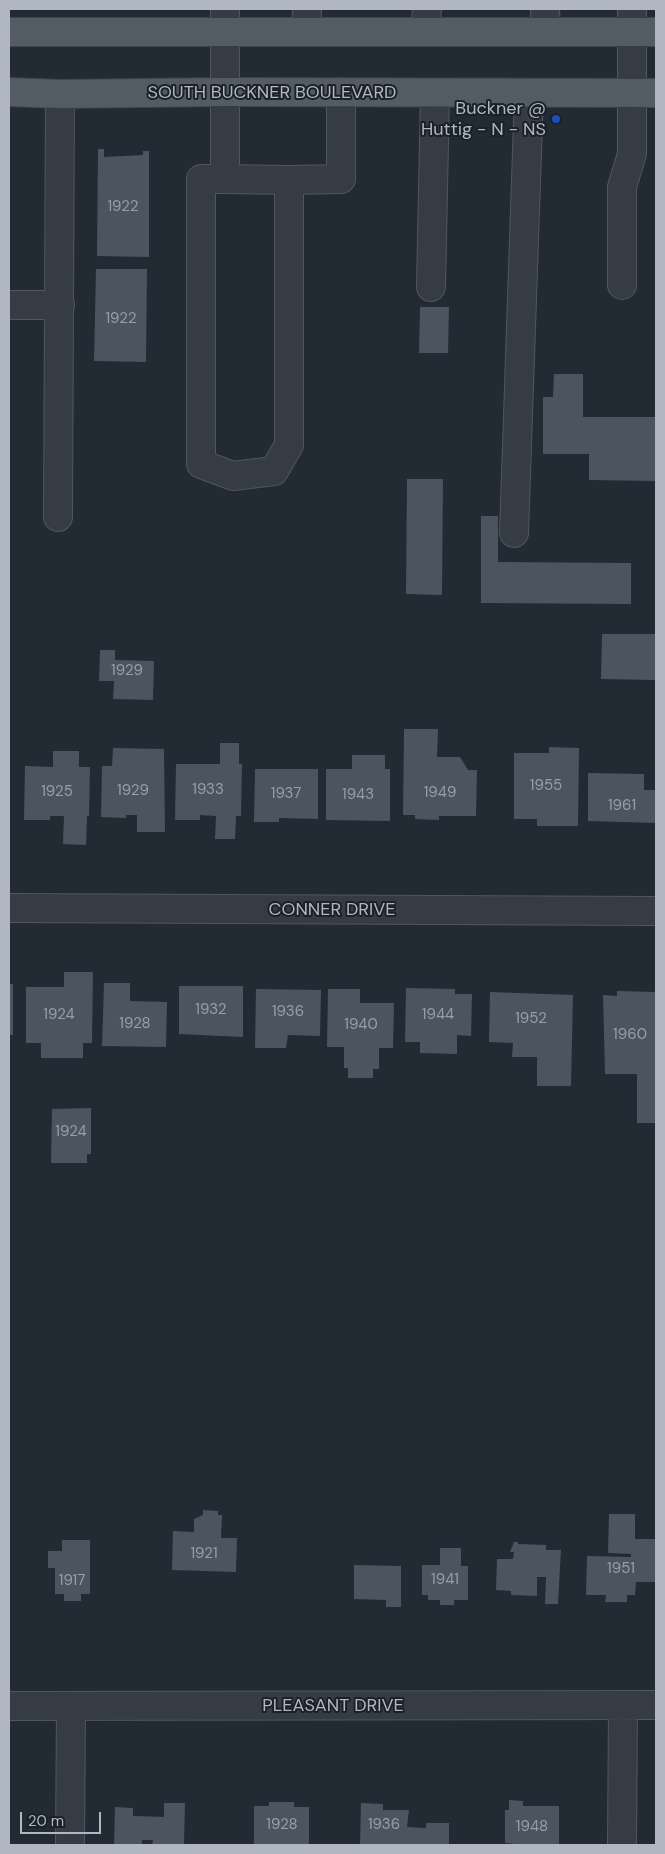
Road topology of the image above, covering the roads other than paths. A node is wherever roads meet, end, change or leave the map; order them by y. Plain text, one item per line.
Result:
1 (225, 20) edge
2 (306, 20) edge
3 (426, 20) edge
4 (546, 20) edge
5 (640, 24) edge
6 (9, 32) edge
7 (9, 92) edge
8 (225, 92) junction
9 (340, 92) junction
10 (435, 92) junction
11 (529, 93) junction
12 (644, 93) edge
13 (60, 94) junction
14 (225, 179) junction
15 (289, 180) junction
16 (622, 285) dead end
17 (431, 287) dead end
18 (9, 305) edge
19 (60, 305) junction
20 (58, 518) dead end
21 (514, 533) dead end
22 (9, 908) edge
23 (656, 911) edge
24 (656, 1705) edge
25 (9, 1706) edge
26 (71, 1706) junction
27 (623, 1706) junction
28 (70, 1845) edge
29 (622, 1845) edge

1 - 2 main road
1 - 6 main road
1 - 8 street
2 - 3 main road
3 - 4 main road
4 - 5 main road
5 - 12 street
7 - 13 main road, SOUTH BUCKNER BOULEVARD
8 - 9 main road, SOUTH BUCKNER BOULEVARD
8 - 13 main road, SOUTH BUCKNER BOULEVARD
8 - 14 street
9 - 10 main road, SOUTH BUCKNER BOULEVARD
9 - 15 street
10 - 11 main road, SOUTH BUCKNER BOULEVARD
10 - 17 street
11 - 12 main road, SOUTH BUCKNER BOULEVARD
11 - 21 street
12 - 16 street
13 - 19 street
14 - 15 street
14 - 15 street
18 - 19 street
19 - 20 street
22 - 23 street, CONNER DRIVE
24 - 27 street, PLEASANT DRIVE
25 - 26 street, PLEASANT DRIVE
26 - 27 street, PLEASANT DRIVE
26 - 28 street
27 - 29 street

